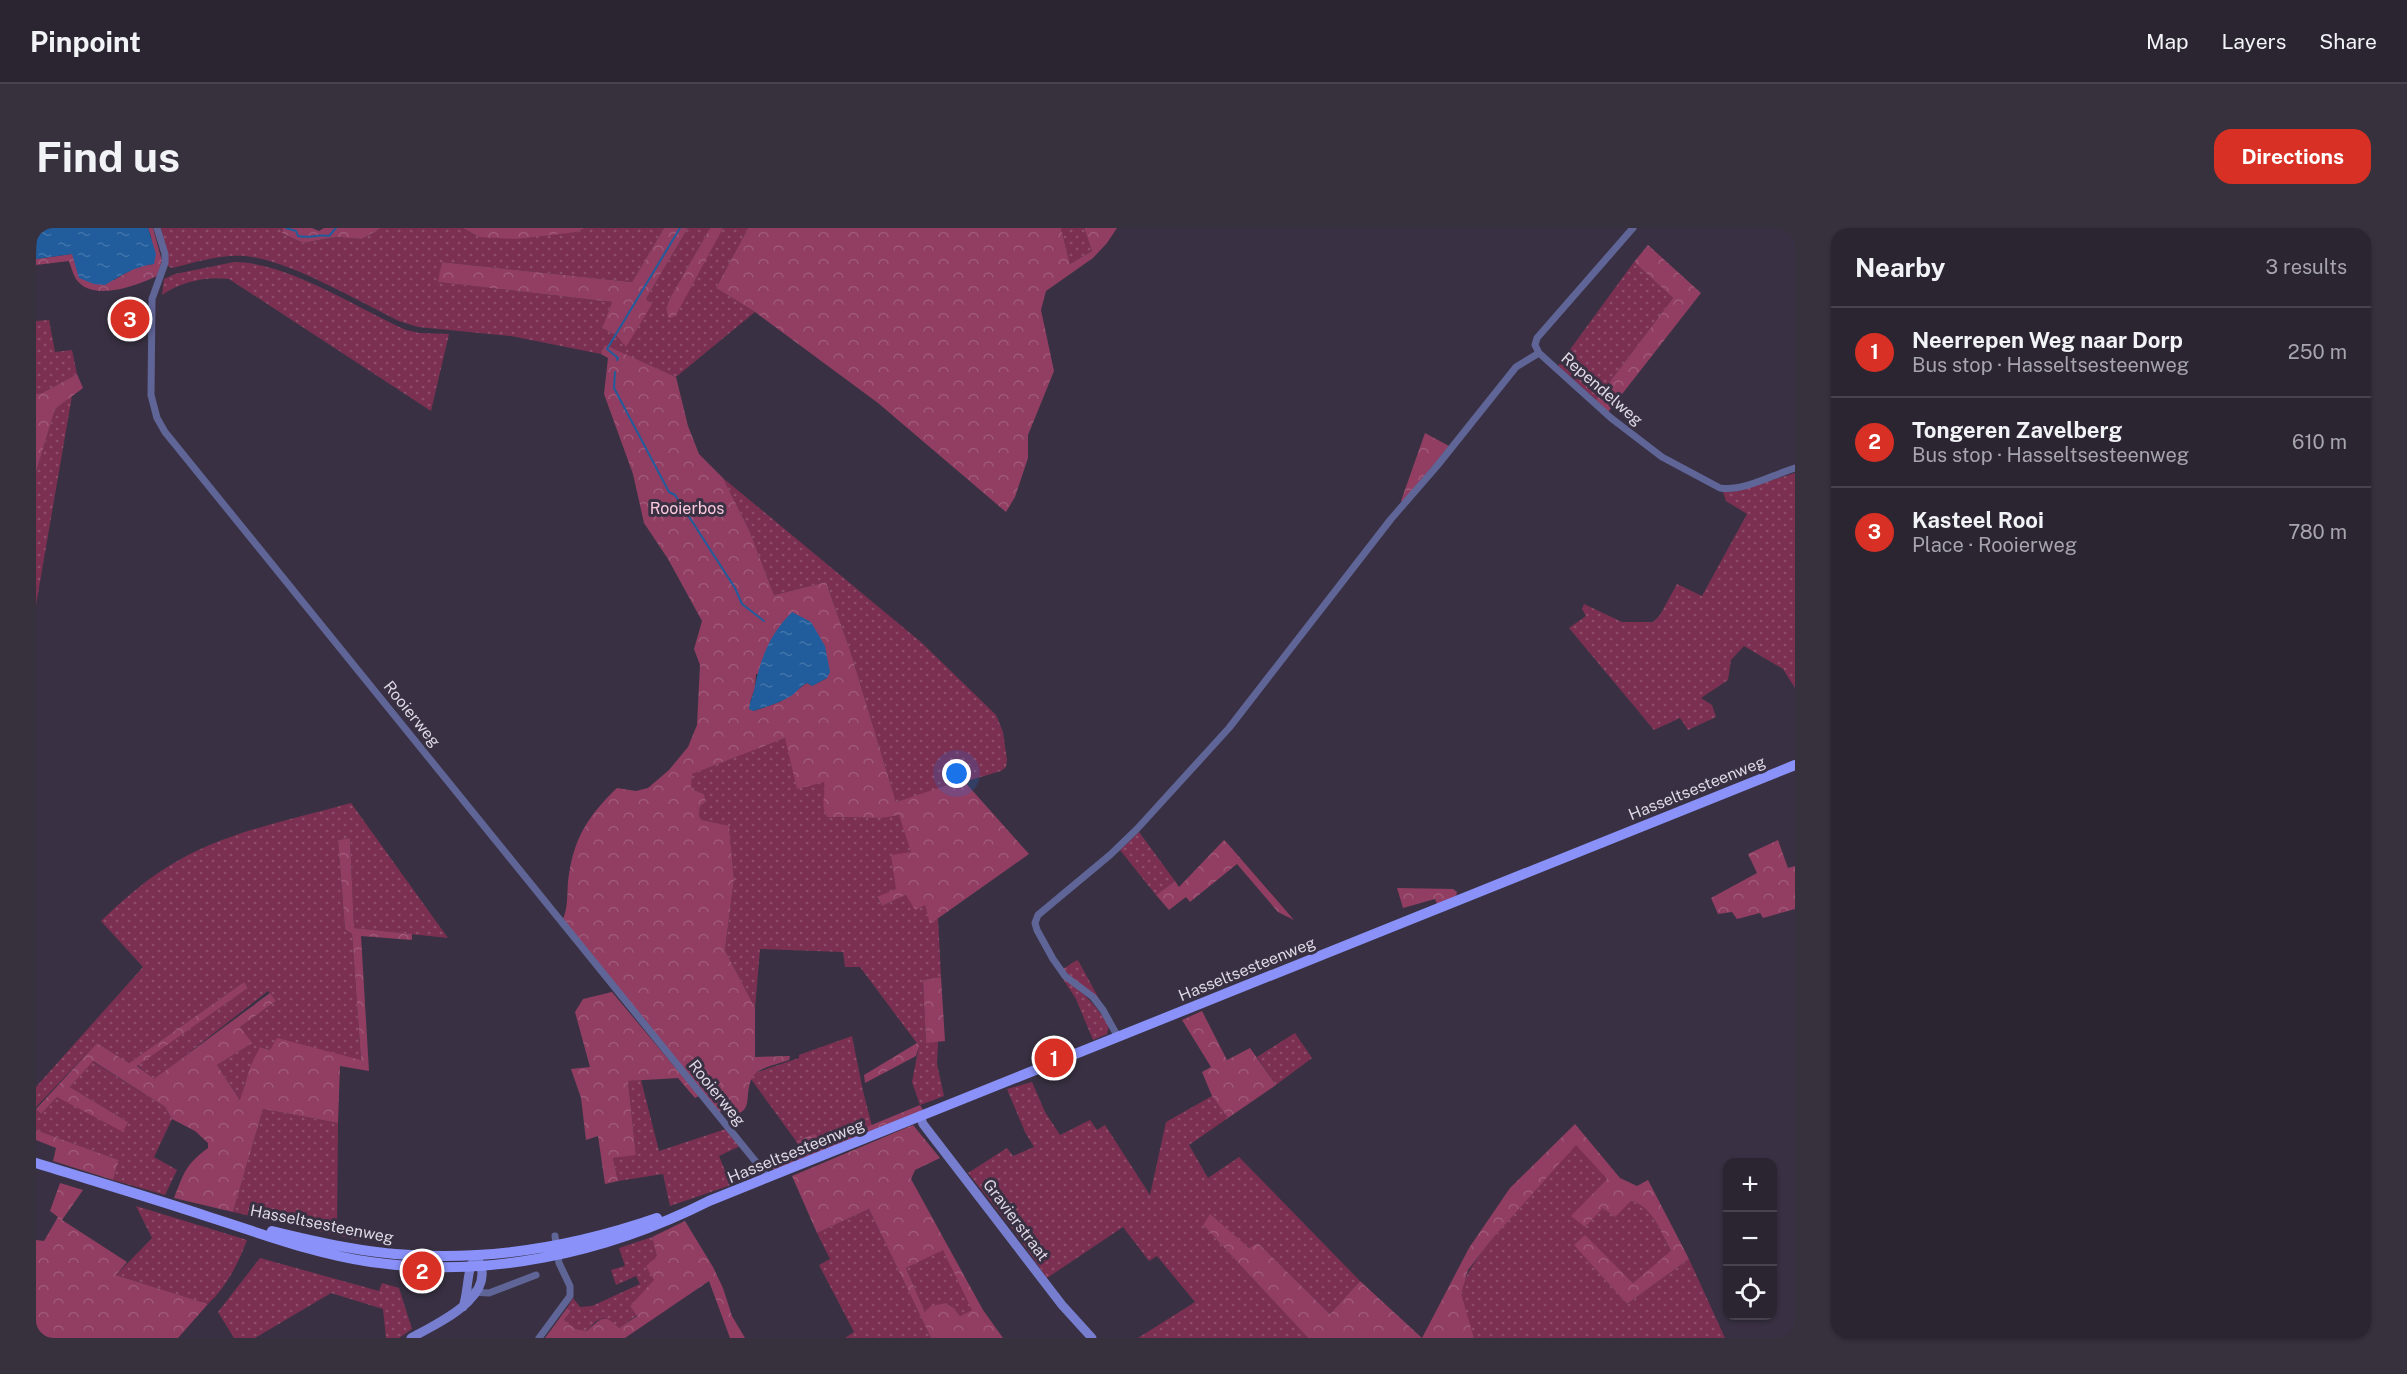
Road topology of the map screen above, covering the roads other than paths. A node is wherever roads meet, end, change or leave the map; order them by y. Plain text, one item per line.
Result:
1 (157, 228) edge
2 (1633, 228) edge
3 (1539, 353) junction
4 (1795, 468) edge
5 (1795, 765) edge
6 (1118, 1037) junction
7 (920, 1116) junction
8 (36, 1163) edge
9 (769, 1178) junction
10 (210, 1217) junction
11 (556, 1245) junction
12 (480, 1261) junction
13 (469, 1266) junction
14 (536, 1275) dead end
15 (472, 1293) junction
16 (411, 1338) edge
17 (539, 1338) edge
18 (1092, 1338) edge

1 - 9 street, Rooierweg
2 - 3 street, Rependelweg
3 - 4 street, Rependelweg
3 - 6 street
5 - 6 main road, Hasseltsesteenweg
6 - 7 main road, Hasseltsesteenweg
7 - 9 main road, Hasseltsesteenweg
7 - 18 street, Gravierstraat
8 - 10 main road, Hasseltsesteenweg
9 - 11 main road, Hasseltsesteenweg
10 - 12 main road, Hasseltsesteenweg
10 - 13 main road, Hasseltsesteenweg
11 - 12 main road, Hasseltsesteenweg
11 - 17 street
12 - 13 main road, Hasseltsesteenweg
12 - 15 street
13 - 15 street
14 - 15 street
15 - 16 street

